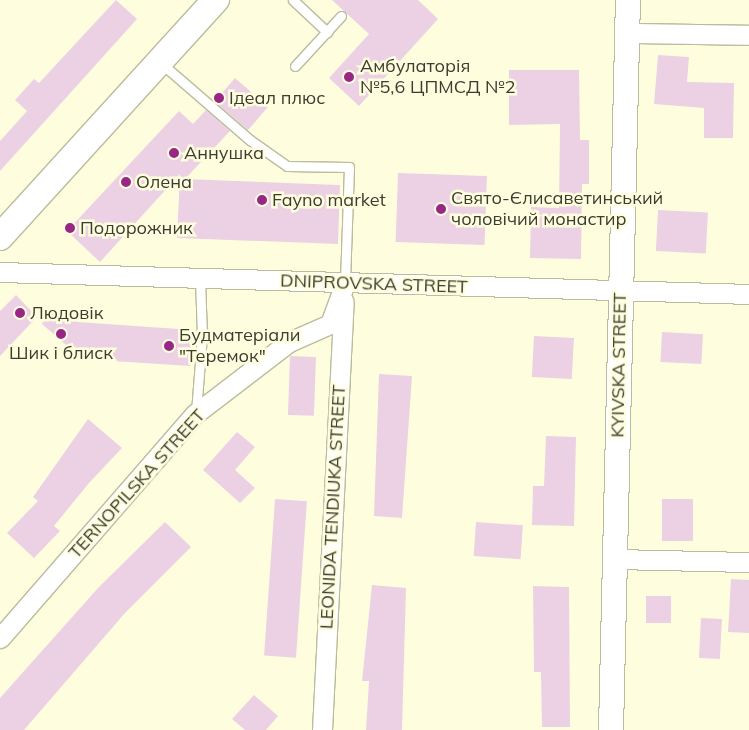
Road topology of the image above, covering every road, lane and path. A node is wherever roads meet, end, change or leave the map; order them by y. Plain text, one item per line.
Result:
1 (216, 0) edge
2 (293, 0) edge
3 (628, 0) edge
4 (341, 16) dead end
5 (327, 32) junction
6 (628, 32) junction
7 (749, 35) edge
8 (159, 62) junction
9 (295, 66) dead end
10 (0, 237) edge
11 (0, 272) edge
12 (200, 280) junction
13 (345, 283) junction
14 (620, 292) junction
15 (749, 294) edge
16 (195, 414) junction
17 (615, 559) junction
18 (749, 562) edge
19 (0, 638) edge
20 (322, 730) edge
21 (611, 730) edge

1 - 8 main road
2 - 5 lane
3 - 6 street, KYIVSKA STREET
4 - 5 lane
5 - 9 lane
6 - 7 street
6 - 14 street, KYIVSKA STREET
8 - 10 main road
8 - 13 lane
11 - 12 street, DNIPROVSKA STREET
12 - 13 street, DNIPROVSKA STREET
12 - 16 lane
13 - 14 street, DNIPROVSKA STREET
13 - 16 street, TERNOPILSKA STREET
13 - 20 street, LEONIDA TENDIUKA STREET
14 - 15 street, DNIPROVSKA STREET
14 - 17 street, KYIVSKA STREET
16 - 19 street, TERNOPILSKA STREET
17 - 18 street
17 - 21 street, KYIVSKA STREET

